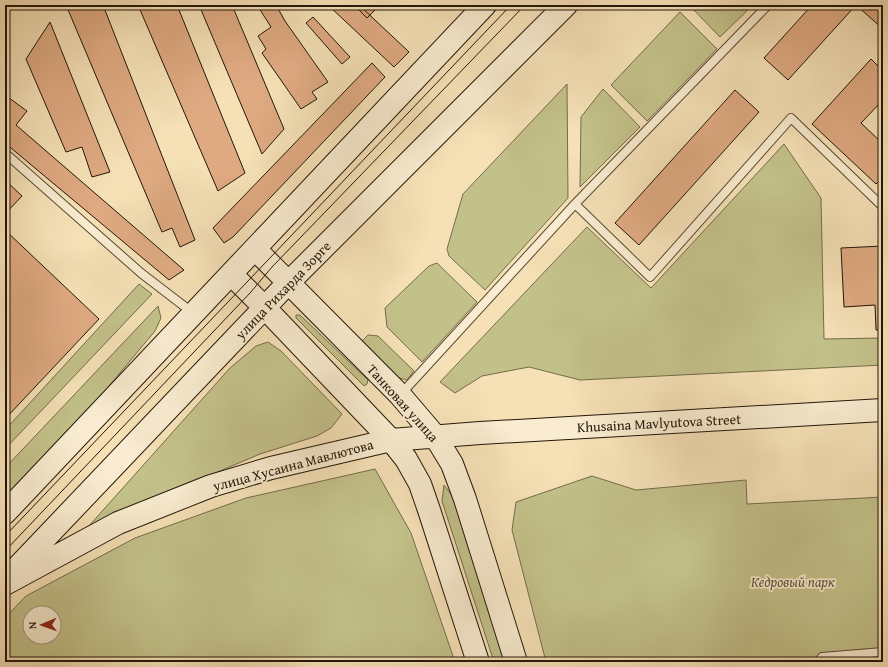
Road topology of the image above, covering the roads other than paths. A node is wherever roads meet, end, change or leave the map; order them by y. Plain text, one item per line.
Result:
1 (485, 5) edge
2 (566, 5) edge
3 (768, 5) edge
4 (5, 153) edge
5 (575, 204) junction
6 (883, 207) edge
7 (255, 249) junction
8 (231, 274) junction
9 (288, 283) junction
10 (265, 308) junction
11 (194, 313) junction
12 (400, 395) junction
13 (883, 410) edge
14 (435, 436) junction
15 (391, 440) junction
16 (5, 513) edge
17 (5, 580) edge
18 (5, 584) edge
19 (883, 652) edge
20 (478, 662) edge
21 (516, 662) edge
22 (818, 662) edge

1 - 7 main road
2 - 9 main road, улица Рихарда Зорге
3 - 5 lane
4 - 11 lane
5 - 6 lane
5 - 12 lane
7 - 8 main road
7 - 9 main road, Танковая улица
8 - 10 main road
8 - 11 main road
9 - 10 main road, улица Рихарда Зорге
9 - 12 main road, Танковая улица
10 - 15 main road
10 - 17 main road, улица Рихарда Зорге
11 - 16 main road
12 - 14 main road, Танковая улица
13 - 14 main road, Khusaina Mavlyutova Street
14 - 15 main road, улица Хусаина Мавлютова
14 - 21 main road, Танковая улица
15 - 18 main road, улица Хусаина Мавлютова
15 - 20 main road
19 - 22 lane

